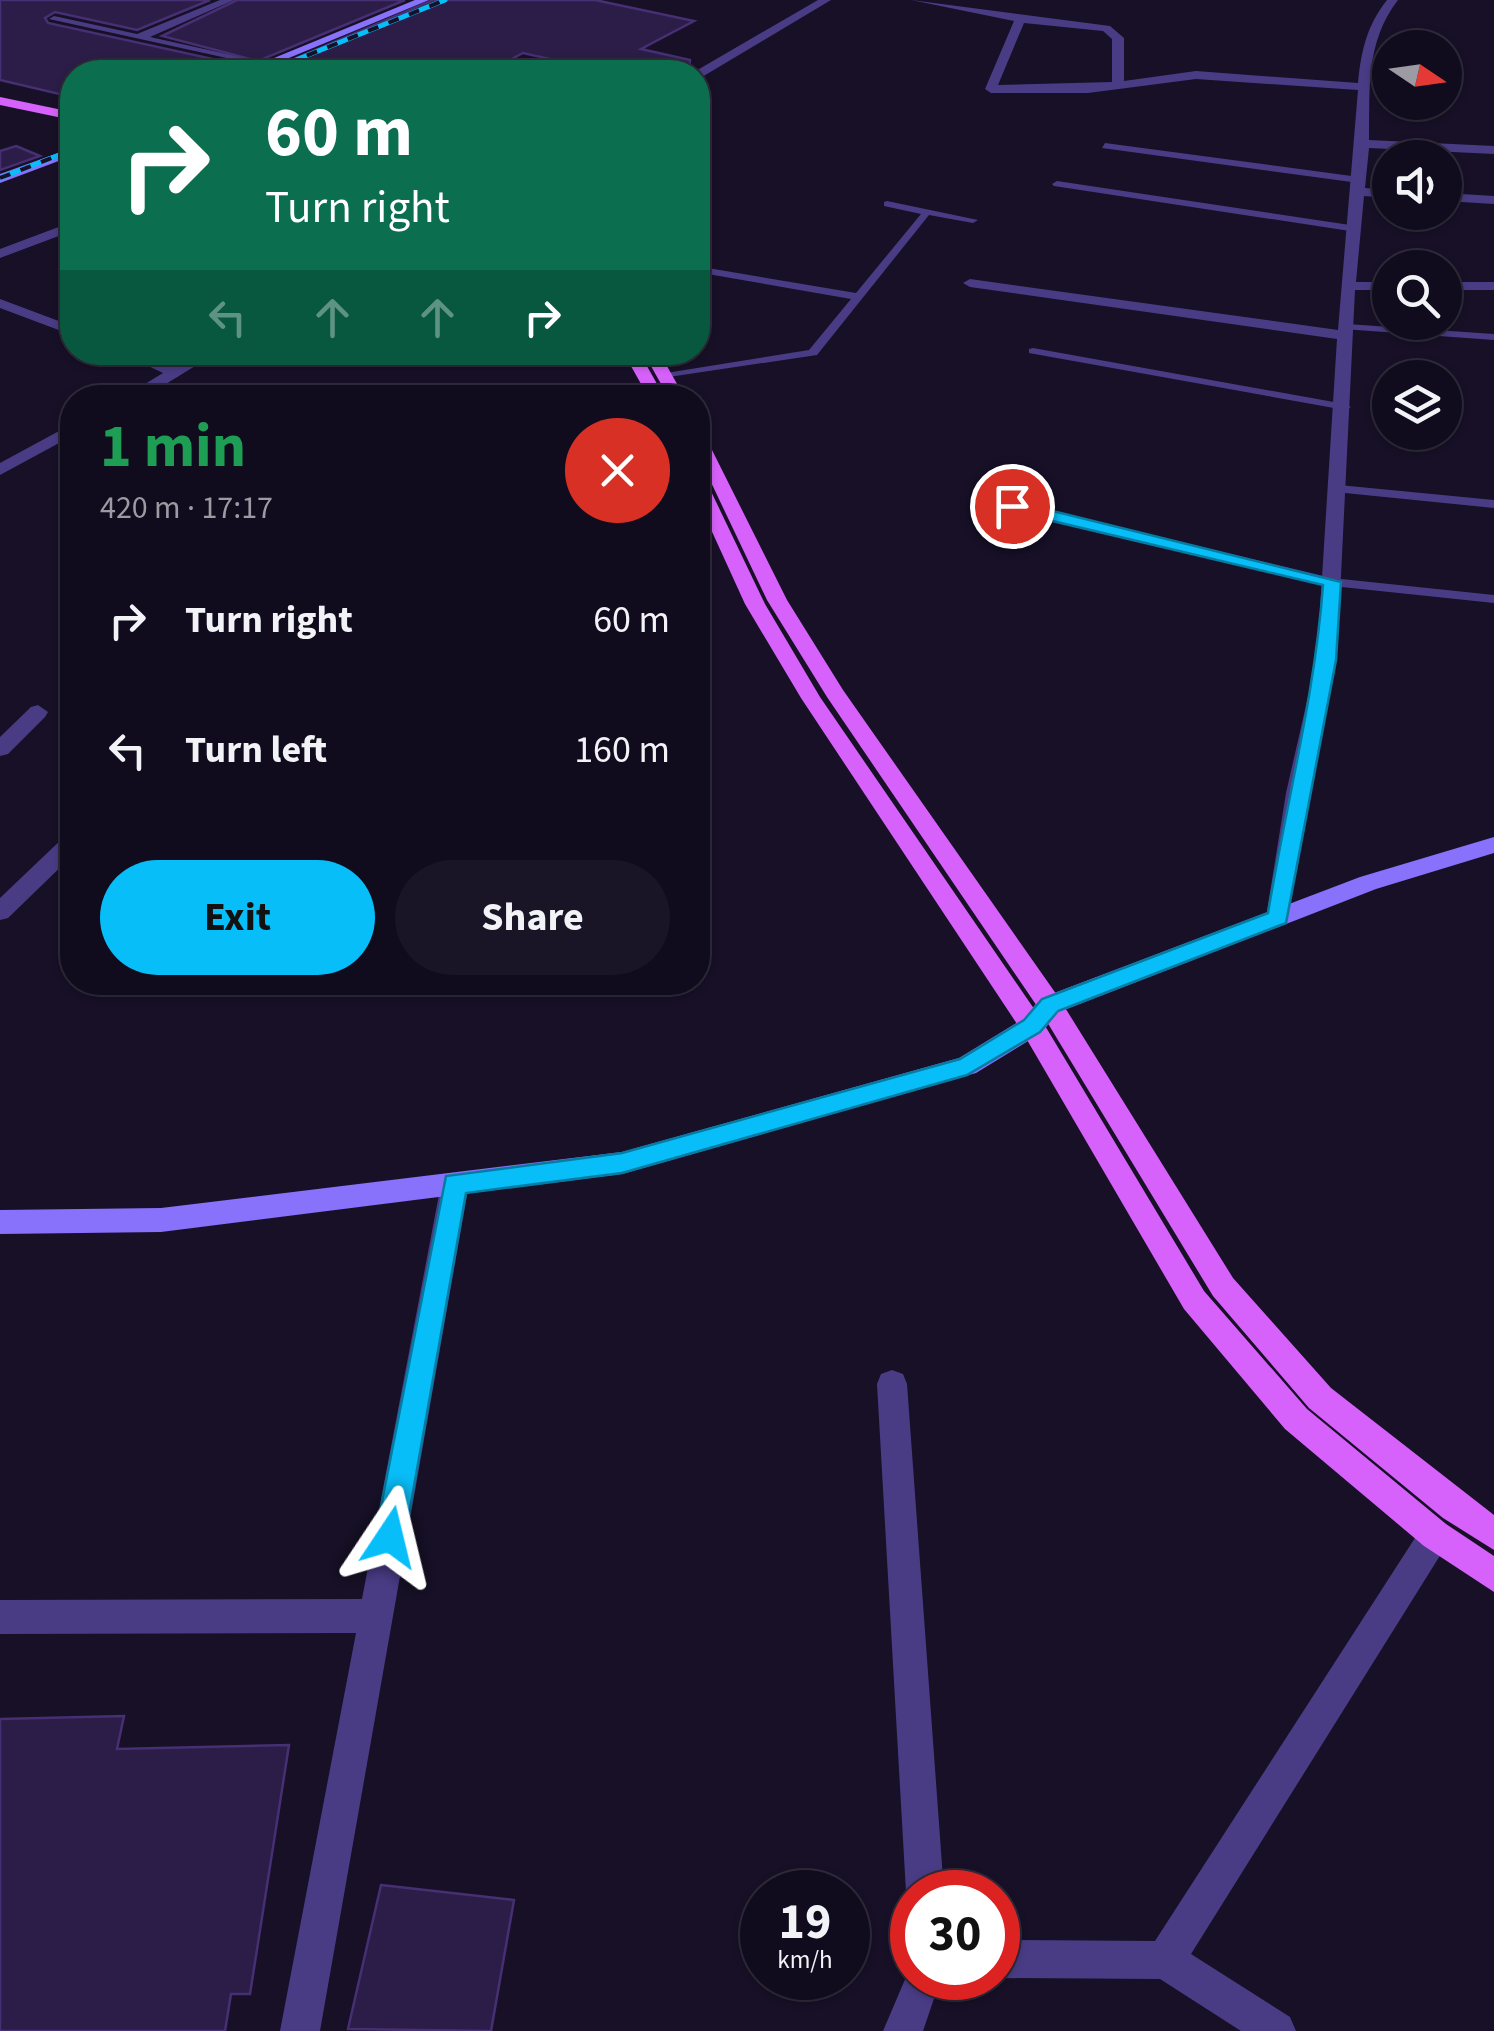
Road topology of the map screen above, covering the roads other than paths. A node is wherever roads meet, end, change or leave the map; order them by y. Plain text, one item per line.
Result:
1 (229, 0) edge
2 (826, 0) edge
3 (916, 0) edge
4 (1393, 0) edge
5 (428, 4) edge
6 (54, 19) dead end
7 (1020, 19) junction
8 (138, 38) junction
9 (221, 60) edge
10 (268, 60) edge
11 (304, 60) edge
12 (710, 68) edge
13 (1118, 85) junction
14 (1367, 87) junction
15 (0, 92) edge
16 (0, 101) edge
17 (60, 104) edge
18 (60, 114) edge
19 (1364, 144) junction
20 (60, 146) edge
21 (1105, 146) dead end
22 (1494, 150) edge
23 (60, 156) edge
24 (0, 167) edge
25 (0, 179) edge
26 (1057, 184) dead end
27 (1358, 186) junction
28 (1372, 190) edge
29 (1462, 199) edge
30 (1494, 200) edge
31 (887, 204) dead end
32 (927, 212) junction
33 (973, 220) dead end
34 (1350, 228) junction
35 (60, 231) edge
36 (0, 254) edge
37 (710, 271) edge
38 (970, 283) dead end
39 (1349, 286) junction
40 (1372, 286) edge
41 (1462, 286) edge
42 (1494, 286) edge
43 (859, 298) junction
44 (0, 303) edge
45 (60, 326) edge
46 (1347, 331) junction
47 (1494, 337) edge
48 (1033, 351) dead end
49 (158, 365) edge
50 (188, 365) edge
51 (659, 365) edge
52 (176, 372) junction
53 (666, 376) junction
54 (155, 385) edge
55 (671, 385) edge
56 (1345, 407) junction
57 (60, 436) edge
58 (710, 463) edge
59 (0, 470) edge
60 (1339, 489) junction
61 (1494, 504) edge
62 (1012, 506) dead end
63 (710, 508) edge
64 (1332, 582) junction
65 (1494, 599) edge
66 (38, 712) dead end
67 (0, 748) edge
68 (1494, 845) edge
69 (60, 854) edge
70 (0, 912) edge
71 (1278, 918) junction
72 (1050, 1005) junction
73 (1032, 1026) junction
74 (455, 1184) junction
75 (1, 1221) edge
76 (892, 1384) dead end
77 (1494, 1534) edge
78 (1435, 1535) junction
79 (1494, 1576) edge
80 (376, 1616) junction
81 (0, 1617) edge
82 (923, 1870) edge
83 (1020, 1959) edge
84 (1166, 1960) junction
85 (914, 2000) edge
86 (300, 2031) edge
87 (902, 2031) edge
88 (1276, 2031) edge

1 - 8 street
2 - 12 street
3 - 7 street
4 - 14 street
5 - 10 street
5 - 11 street
6 - 8 street
7 - 13 street
7 - 13 street
8 - 9 street
13 - 14 street
14 - 19 street
15 - 17 main road
16 - 18 main road
19 - 22 street
19 - 27 street
20 - 24 street
21 - 27 lane
23 - 25 street
26 - 34 lane
27 - 28 street
27 - 34 street
29 - 30 street
31 - 32 lane
32 - 33 lane
32 - 43 lane
34 - 39 street
35 - 36 street
37 - 43 lane
38 - 46 street
39 - 40 street
39 - 46 street
41 - 42 street
43 - 53 lane
44 - 45 street
46 - 47 lane
46 - 56 street
48 - 56 lane
49 - 52 street
50 - 52 street
51 - 53 main road
52 - 54 street
53 - 55 main road
56 - 60 street
57 - 59 street
58 - 72 main road
60 - 61 lane
60 - 64 street
62 - 64 lane
63 - 73 main road
64 - 65 lane
64 - 71 street
66 - 67 street
68 - 71 street
69 - 70 street
71 - 72 street
72 - 73 street
72 - 77 main road
73 - 74 street
73 - 78 main road
74 - 75 street
74 - 80 street
76 - 82 street
78 - 79 main road
78 - 84 street
80 - 81 street
80 - 86 street
83 - 84 street
84 - 88 street
85 - 87 street

